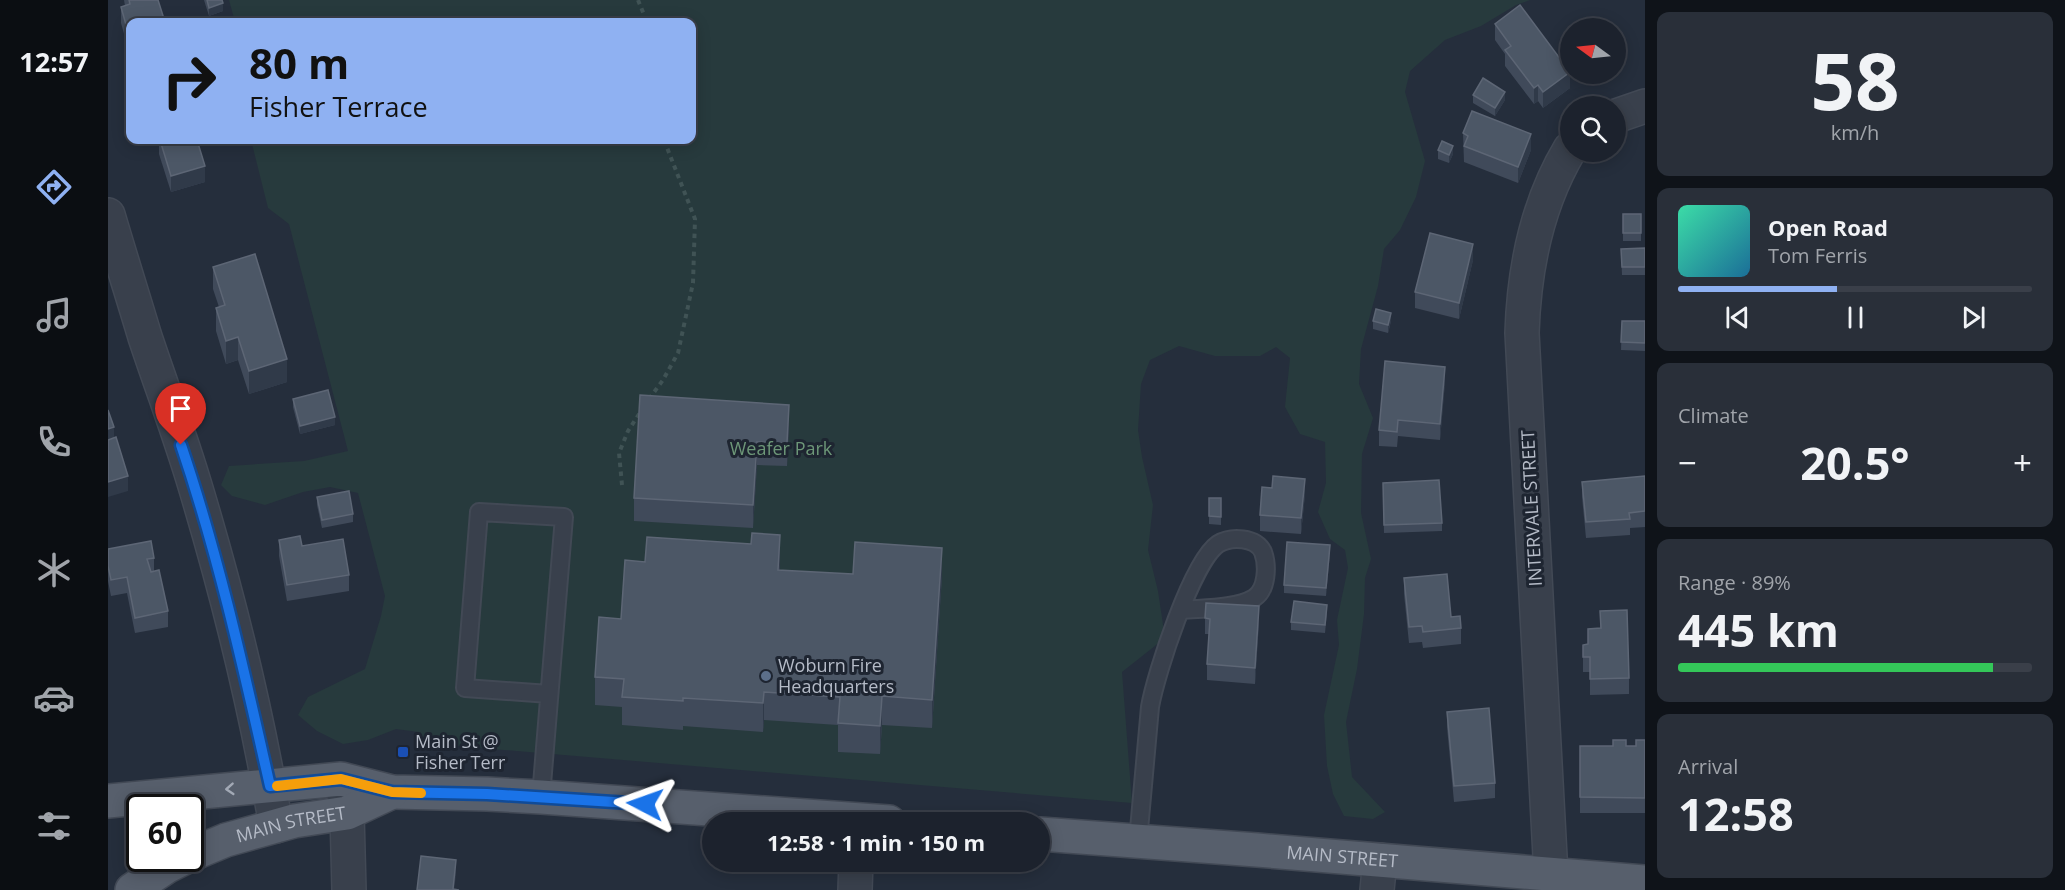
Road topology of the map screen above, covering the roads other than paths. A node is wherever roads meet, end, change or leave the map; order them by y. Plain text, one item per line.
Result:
1 (1645, 106) edge
2 (1626, 113) edge
3 (1563, 162) edge
4 (108, 215) edge
5 (1182, 610) junction
6 (549, 694) junction
7 (341, 779) junction
8 (270, 786) junction
9 (392, 792) junction
10 (541, 797) junction
11 (108, 801) edge
12 (746, 812) edge
13 (347, 813) junction
14 (276, 826) junction
15 (1050, 835) edge
16 (1138, 841) junction
17 (204, 849) edge
18 (158, 872) edge
19 (855, 872) edge
20 (1379, 875) edge
21 (1551, 875) junction
22 (1645, 882) edge
23 (132, 890) edge
24 (349, 890) edge
25 (855, 890) edge

1 - 2 street
3 - 21 street, INTERVALE STREET
4 - 8 street
5 - 5 lane
5 - 16 lane
6 - 6 lane
6 - 10 lane
7 - 8 main road, MAIN STREET
7 - 9 main road, MAIN STREET
7 - 13 street
8 -> 11 main road, MAIN STREET
8 - 14 street
9 - 10 main road, MAIN STREET
9 - 13 main road, MAIN STREET
10 - 12 main road, MAIN STREET
13 - 14 main road, MAIN STREET
13 - 24 street
14 - 17 main road, MAIN STREET
15 - 16 main road, MAIN STREET
16 - 20 main road, MAIN STREET
18 - 23 main road
19 - 25 street
20 - 21 main road, MAIN STREET
21 - 22 main road, MAIN STREET

